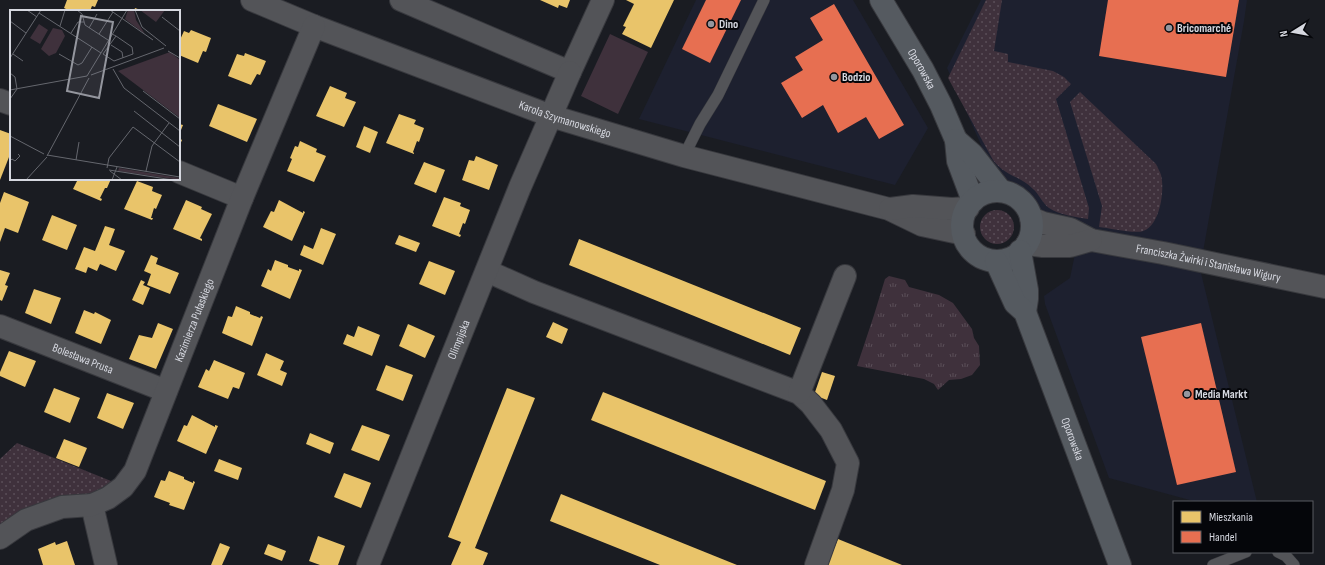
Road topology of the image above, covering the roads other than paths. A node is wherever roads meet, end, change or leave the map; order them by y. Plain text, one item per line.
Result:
1 (252, 0) edge
2 (401, 0) edge
3 (603, 0) edge
4 (764, 0) edge
5 (881, 0) edge
6 (314, 26) junction
7 (570, 72) junction
8 (0, 100) edge
9 (10, 104) edge
10 (552, 116) junction
11 (956, 140) junction
12 (684, 156) junction
13 (180, 172) edge
14 (1001, 192) junction
15 (242, 198) junction
16 (970, 204) junction
17 (889, 209) junction
18 (1031, 218) junction
19 (964, 234) junction
20 (1091, 240) junction
21 (1024, 248) junction
22 (996, 260) junction
23 (487, 271) junction
24 (845, 276) dead end
25 (1325, 287) edge
26 (1024, 312) junction
27 (0, 326) edge
28 (166, 391) junction
29 (799, 393) junction
30 (92, 505) junction
31 (0, 538) edge
32 (1243, 553) edge
33 (1280, 553) edge
34 (106, 565) edge
35 (368, 565) edge
36 (816, 565) edge
37 (1120, 565) edge
38 (1213, 565) edge
39 (1294, 565) edge

1 - 6 street, Karola Szymanowskiego
2 - 7 street
3 - 7 street, Olimpijska
4 - 12 lane
5 - 11 street, Oporowska
6 - 10 street, Karola Szymanowskiego
6 - 15 street, Kazimierza Pułaskiego
7 - 10 street, Olimpijska
8 - 9 street
10 - 12 street, Karola Szymanowskiego
10 - 23 street, Olimpijska
11 - 14 street, Oporowska
11 - 16 street, Oporowska
12 - 17 street, Karola Szymanowskiego
13 - 15 street
14 - 16 street
14 - 18 street
15 - 28 street, Kazimierza Pułaskiego
16 - 17 street, Karola Szymanowskiego
16 - 19 street
17 - 19 street, Karola Szymanowskiego
18 - 20 street, Franciszka Żwirki i Stanisława Wigury
18 - 21 street
19 - 22 street
20 - 21 street, Franciszka Żwirki i Stanisława Wigury
20 - 25 street, Franciszka Żwirki i Stanisława Wigury
21 - 22 street
21 - 26 street, Oporowska
22 - 26 street, Oporowska
23 - 29 street
23 - 35 street, Olimpijska
24 - 29 street
26 - 37 street, Oporowska
27 - 28 street, Bolesława Prusa
28 - 30 street, Kazimierza Pułaskiego
29 - 36 street
30 - 31 street, Kazimierza Pułaskiego
30 - 34 street
32 - 38 lane
33 - 39 lane

